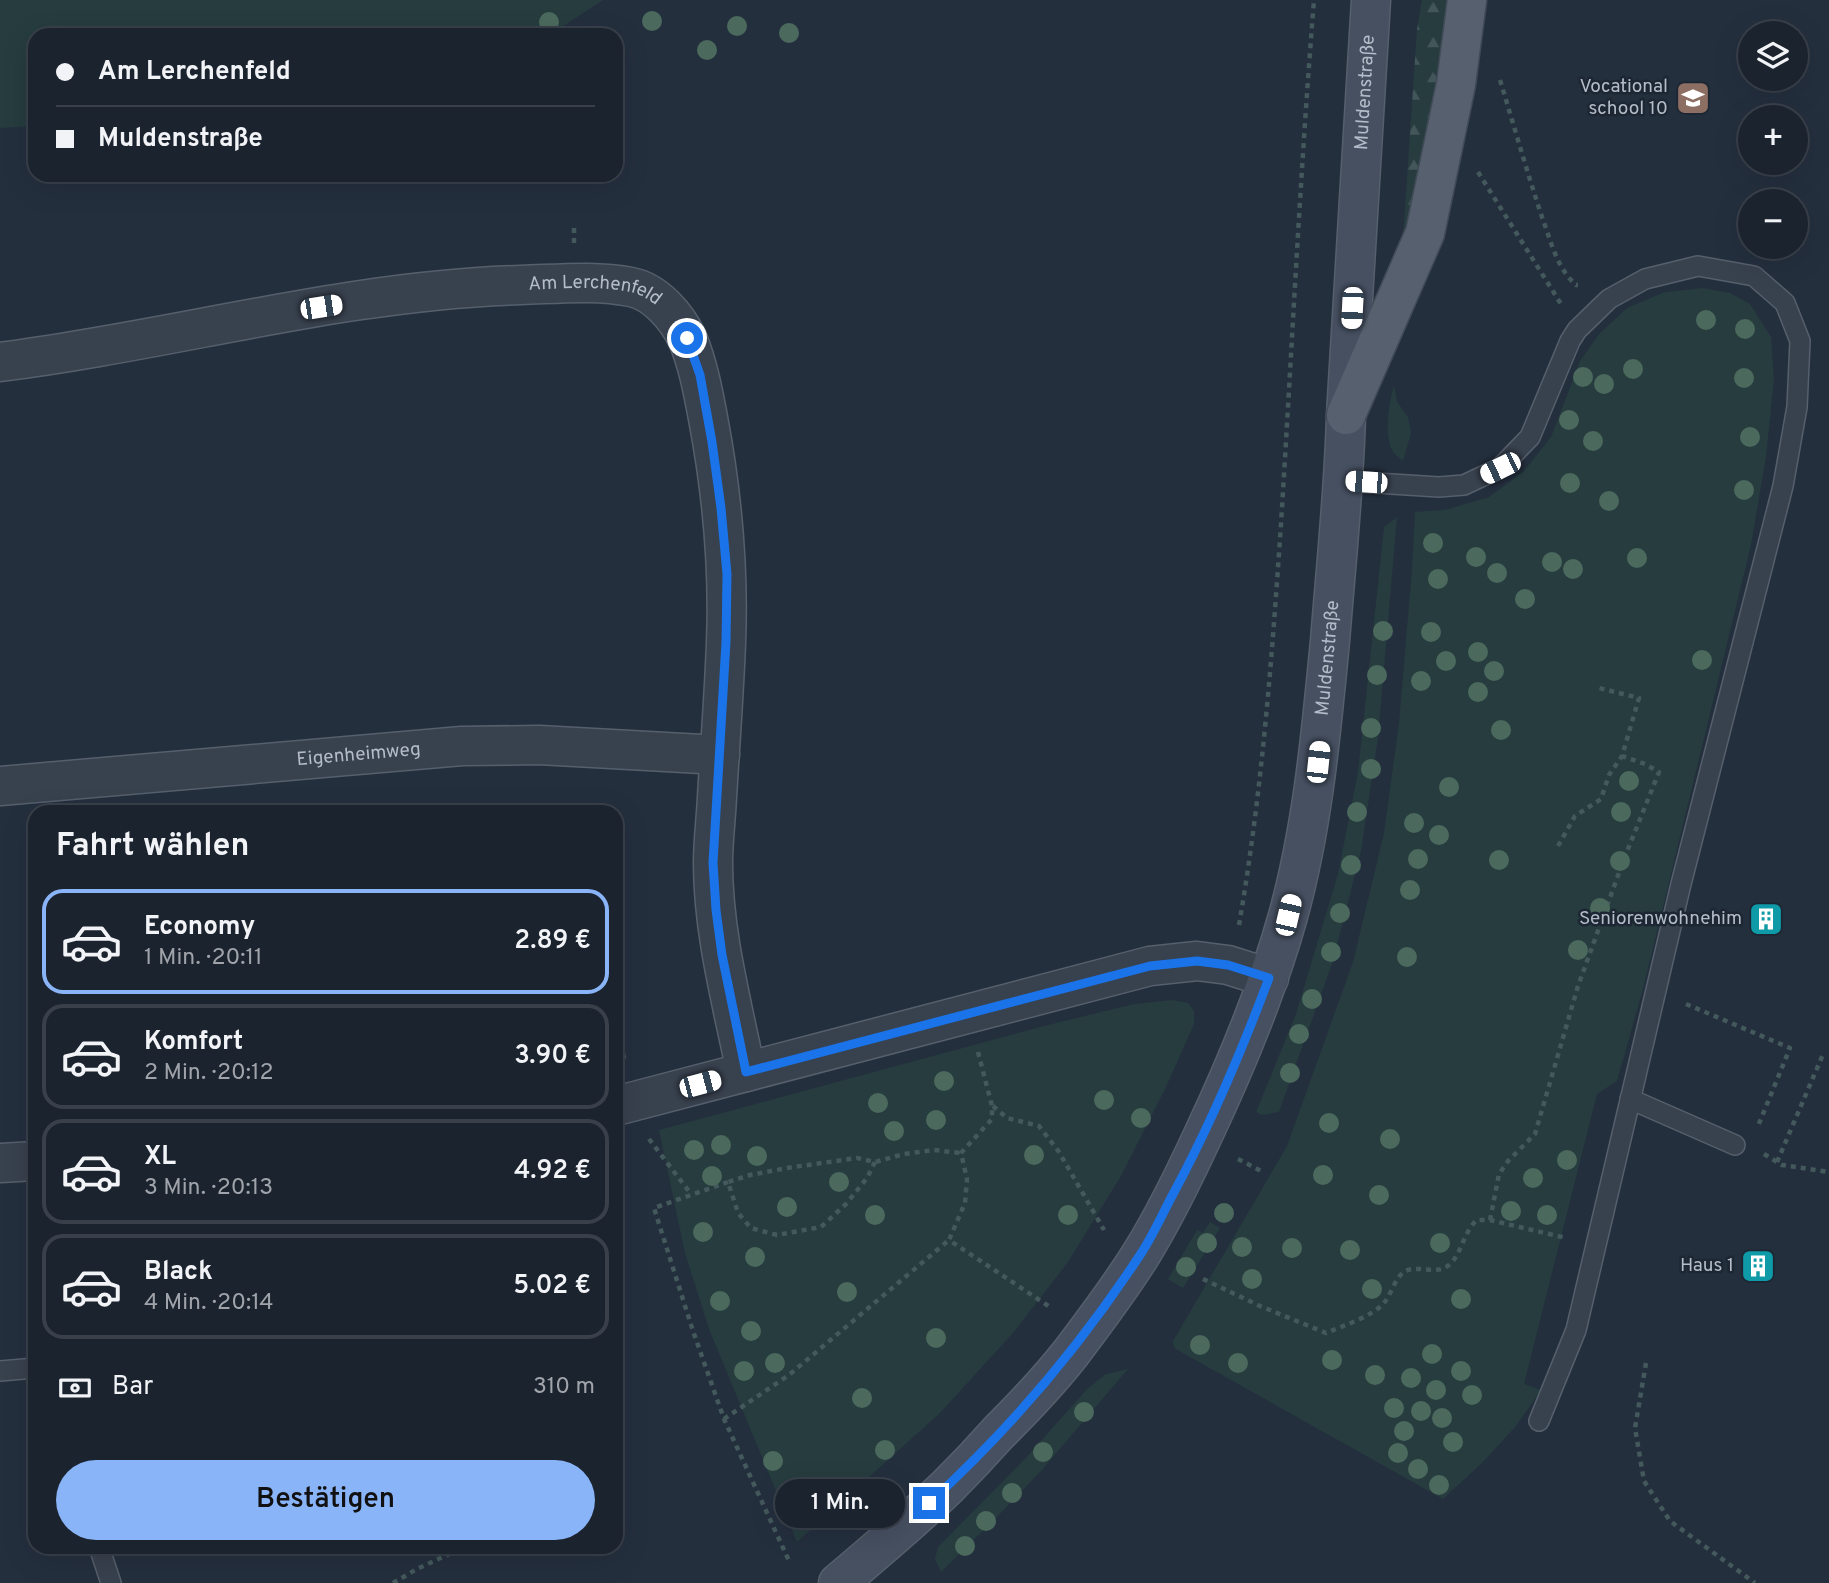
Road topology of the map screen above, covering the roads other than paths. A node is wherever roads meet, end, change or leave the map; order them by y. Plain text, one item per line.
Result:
1 (1371, 0) edge
2 (1467, 0) edge
3 (0, 362) edge
4 (1346, 415) junction
5 (1344, 481) junction
6 (720, 755) junction
7 (0, 786) edge
8 (1269, 978) junction
9 (746, 1072) junction
10 (1630, 1099) junction
11 (623, 1104) edge
12 (1735, 1145) dead end
13 (28, 1161) edge
14 (0, 1163) edge
15 (28, 1369) edge
16 (0, 1371) edge
17 (1539, 1421) dead end
18 (101, 1554) edge
19 (111, 1583) edge
20 (838, 1583) edge

1 - 4 main road, Muldenstraße
2 - 4 main road
3 - 6 street, Am Lerchenfeld
4 - 5 main road, Muldenstraße
5 - 8 main road, Muldenstraße
5 - 10 lane
6 - 7 street, Eigenheimweg
6 - 9 street, Am Lerchenfeld
8 - 9 street
8 - 20 main road, Muldenstraße
9 - 11 street
10 - 12 lane
10 - 17 lane
13 - 14 street
15 - 16 lane
18 - 19 lane

